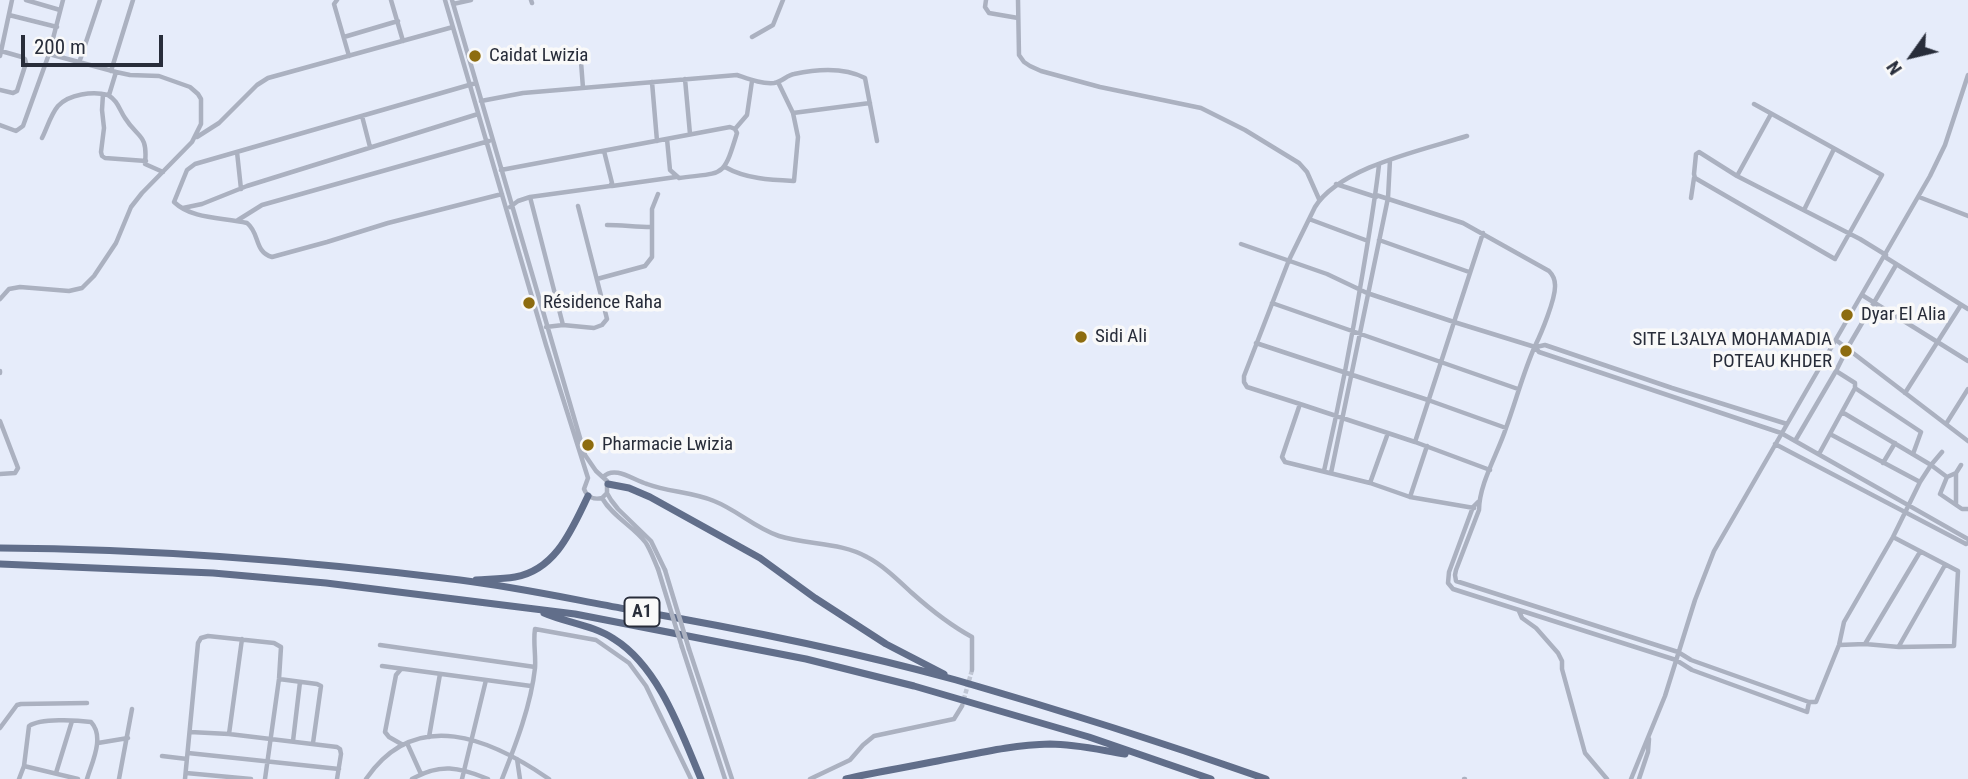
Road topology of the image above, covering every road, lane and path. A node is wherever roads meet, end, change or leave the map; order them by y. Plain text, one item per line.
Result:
1 (12, 0) edge
2 (26, 0) edge
3 (63, 0) edge
4 (100, 0) edge
5 (133, 0) edge
6 (337, 0) edge
7 (391, 0) edge
8 (445, 0) edge
9 (471, 0) edge
10 (783, 0) edge
11 (986, 0) edge
12 (1018, 0) edge
13 (452, 2) edge
14 (60, 10) junction
15 (9, 15) junction
16 (1018, 18) junction
17 (398, 21) junction
18 (57, 27) junction
19 (453, 27) junction
20 (344, 37) junction
21 (752, 37) dead end
22 (403, 41) junction
23 (1, 54) edge
24 (49, 54) junction
25 (349, 56) junction
26 (581, 62) dead end
27 (79, 63) junction
28 (114, 72) junction
29 (1968, 75) edge
30 (685, 79) junction
31 (752, 80) junction
32 (652, 82) junction
33 (778, 82) junction
34 (473, 84) junction
35 (583, 88) junction
36 (0, 90) edge
37 (106, 94) junction
38 (481, 101) junction
39 (870, 103) junction
40 (1754, 104) dead end
41 (481, 113) junction
42 (793, 113) junction
43 (1771, 114) junction
44 (362, 116) junction
45 (0, 125) edge
46 (735, 129) junction
47 (690, 135) junction
48 (1467, 136) dead end
49 (196, 137) junction
50 (42, 138) dead end
51 (667, 139) junction
52 (489, 141) junction
53 (657, 141) junction
54 (877, 141) dead end
55 (370, 146) junction
56 (1834, 149) junction
57 (604, 151) junction
58 (237, 152) junction
59 (1390, 160) junction
60 (146, 161) junction
61 (1379, 165) junction
62 (725, 167) junction
63 (501, 170) junction
64 (163, 172) junction
65 (1737, 176) junction
66 (677, 177) junction
67 (1694, 177) junction
68 (1336, 184) junction
69 (611, 186) junction
70 (242, 189) junction
71 (502, 194) junction
72 (658, 194) dead end
73 (1376, 196) junction
74 (530, 197) junction
75 (1919, 197) junction
76 (1388, 198) junction
77 (1691, 198) dead end
78 (1320, 200) junction
79 (578, 206) dead end
80 (509, 207) junction
81 (182, 209) junction
82 (1804, 211) junction
83 (1968, 216) edge
84 (1309, 219) junction
85 (237, 221) junction
86 (607, 225) dead end
87 (651, 227) junction
88 (1483, 233) junction
89 (1849, 234) junction
90 (1368, 240) junction
91 (1379, 240) junction
92 (1241, 244) dead end
93 (1885, 256) junction
94 (1289, 260) junction
95 (1896, 265) junction
96 (1469, 272) junction
97 (597, 279) junction
98 (0, 288) edge
99 (9, 289) junction
100 (1360, 289) junction
101 (1367, 293) junction
102 (1862, 295) junction
103 (0, 299) edge
104 (1873, 302) junction
105 (1272, 303) junction
106 (1961, 305) junction
107 (1968, 309) edge
108 (1454, 323) junction
109 (563, 325) junction
110 (544, 327) junction
111 (1352, 332) junction
112 (1359, 334) junction
113 (1836, 340) junction
114 (1256, 343) junction
115 (1938, 343) junction
116 (1535, 347) junction
117 (1848, 347) junction
118 (1443, 361) junction
119 (1968, 361) edge
120 (1836, 371) junction
121 (1344, 373) junction
122 (1351, 376) junction
123 (1855, 388) junction
124 (1518, 389) junction
125 (1968, 389) edge
126 (1905, 393) junction
127 (1428, 400) junction
128 (1300, 404) junction
129 (1842, 412) junction
130 (1340, 418) junction
131 (0, 421) edge
132 (1787, 424) junction
133 (1946, 424) junction
134 (1506, 428) junction
135 (1388, 433) junction
136 (1781, 433) junction
137 (1830, 434) junction
138 (1795, 441) junction
139 (1968, 441) edge
140 (1415, 442) junction
141 (1895, 443) junction
142 (1775, 444) junction
143 (1427, 446) junction
144 (1942, 452) dead end
145 (1819, 454) junction
146 (1913, 454) junction
147 (1883, 463) junction
148 (1931, 465) junction
149 (1961, 465) dead end
150 (1490, 470) junction
151 (1324, 471) junction
152 (1331, 473) junction
153 (1956, 473) junction
154 (0, 474) edge
155 (601, 476) junction
156 (1947, 477) junction
157 (588, 478) junction
158 (1920, 482) junction
159 (1370, 483) junction
160 (608, 489) junction
161 (588, 496) junction
162 (1410, 497) junction
163 (602, 498) junction
164 (1479, 501) junction
165 (1908, 505) junction
166 (1956, 505) junction
167 (1473, 507) junction
168 (1968, 509) edge
169 (1479, 510) junction
170 (1905, 512) junction
171 (1893, 537) junction
172 (1968, 541) edge
173 (0, 548) edge
174 (1920, 552) junction
175 (0, 564) edge
176 (1945, 565) junction
177 (462, 580) junction
178 (1456, 581) junction
179 (1449, 585) junction
180 (537, 610) junction
181 (1519, 611) junction
182 (242, 639) junction
183 (1865, 644) junction
184 (380, 645) dead end
185 (1839, 645) junction
186 (1899, 647) junction
187 (1678, 652) junction
188 (1676, 660) junction
189 (382, 666) dead end
190 (535, 667) junction
191 (402, 669) junction
192 (972, 670) tunnel mouth
193 (440, 674) junction
194 (279, 679) junction
195 (485, 680) junction
196 (954, 680) junction
197 (300, 682) junction
198 (531, 686) junction
199 (1809, 702) junction
200 (87, 703) dead end
201 (961, 706) tunnel mouth
202 (132, 709) dead end
203 (72, 721) junction
204 (0, 728) edge
205 (190, 732) junction
206 (229, 734) junction
207 (1650, 735) junction
208 (429, 737) junction
209 (128, 738) junction
210 (269, 738) junction
211 (472, 739) junction
212 (293, 741) junction
213 (98, 743) junction
214 (313, 743) junction
215 (405, 744) junction
216 (162, 756) dead end
217 (187, 756) junction
218 (514, 757) junction
219 (1145, 757) junction
220 (267, 761) junction
221 (23, 766) junction
222 (339, 769) junction
223 (465, 769) junction
224 (56, 774) junction
225 (421, 774) junction
226 (185, 776) edge
227 (19, 779) edge
228 (78, 779) edge
229 (86, 779) edge
230 (119, 779) edge
231 (251, 779) edge
232 (265, 779) edge
233 (337, 779) edge
234 (366, 779) edge
235 (412, 779) edge
236 (462, 779) edge
237 (488, 779) edge
238 (502, 779) edge
239 (520, 779) edge
240 (549, 779) edge
241 (691, 779) edge
242 (701, 779) edge
243 (726, 779) edge
244 (732, 779) edge
245 (810, 779) edge
246 (846, 779) edge
247 (1210, 779) edge
248 (1266, 779) edge
249 (1607, 779) edge
250 (1631, 779) edge
251 (1639, 779) edge

1 - 15 street
2 - 14 street
3 - 14 street
4 - 27 street
5 - 28 street
6 - 20 street
7 - 17 street
8 - 19 street
9 - 13 street
10 - 21 street
11 - 16 street
12 - 16 street
13 - 34 street
14 - 18 street
15 - 18 street
15 - 23 street
16 - 78 street
17 - 20 street
17 - 22 street
18 - 24 street
19 - 22 street
19 - 34 street
20 - 25 street
22 - 25 street
23 - 36 street
24 - 27 street
24 - 45 street
25 - 49 street
26 - 35 street
27 - 28 street
28 - 37 street
28 - 49 street
29 - 75 street
30 - 31 street
30 - 32 street
30 - 47 street
31 - 33 street
31 - 46 street
32 - 35 street
32 - 53 street
33 - 39 street
33 - 42 street
34 - 38 street
34 - 41 street
34 - 44 street
35 - 38 street
37 - 50 street
37 - 60 street
37 - 60 street
38 - 41 street
39 - 42 street
39 - 54 street
40 - 43 street
41 - 52 street
41 - 55 street
42 - 62 street
43 - 56 street
43 - 65 street
44 - 55 street
44 - 58 street
46 - 47 street
46 - 62 street
47 - 51 street
48 - 59 street
49 - 64 street
51 - 53 street
51 - 66 street
52 - 63 street
52 - 71 street
52 - 85 street
53 - 57 street
55 - 70 street
56 - 82 street
56 - 89 street
57 - 63 street
57 - 69 street
58 - 70 street
58 - 81 street
59 - 61 street
59 - 76 street
60 - 64 street
61 - 68 street
61 - 73 street
62 - 66 street
63 - 80 street
64 - 99 street
65 - 67 street
65 - 82 street
66 - 69 street
67 - 77 street
67 - 89 street
68 - 73 street
68 - 78 street
69 - 74 street
70 - 81 street
71 - 80 street
71 - 85 street
72 - 87 street
73 - 76 street
73 - 90 street
74 - 80 street
74 - 109 street
75 - 83 street
75 - 93 street
76 - 88 street
76 - 91 street
78 - 84 street
79 - 97 street
80 - 110 street
81 - 85 street
82 - 89 street
84 - 90 street
84 - 94 street
86 - 87 street
87 - 97 street
88 - 96 street
88 - 116 street
89 - 93 street
90 - 100 street
91 - 96 street
91 - 101 street
92 - 94 street
93 - 95 street
93 - 102 street
94 - 100 street
94 - 105 street
95 - 104 street
95 - 106 street
96 - 108 street
97 - 109 street
98 - 99 street
99 - 103 street
100 - 101 street
100 - 111 street
101 - 108 street
101 - 112 street
102 - 104 street
102 - 113 street
104 - 115 street
104 - 117 street
105 - 111 street
105 - 114 street
106 - 107 street
106 - 115 street
108 - 116 street
108 - 118 street
109 - 110 street
110 - 155 street
110 - 157 street
111 - 112 street
111 - 121 street
112 - 118 street
112 - 122 street
113 - 117 street
113 - 132 street
114 - 121 street
114 - 128 street
115 - 119 street
115 - 126 street
116 - 124 street
116 - 132 street
116 - 136 street
117 - 120 street
117 - 126 street
118 - 124 street
118 - 127 street
120 - 123 street
120 - 138 street
121 - 122 street
121 - 130 street
122 - 127 street
122 - 130 street
123 - 129 street
123 - 146 street
124 - 134 street
125 - 133 street
126 - 133 street
127 - 134 street
127 - 140 street
128 - 130 street
128 - 151 street
129 - 137 street
129 - 141 street
130 - 135 street
130 - 151 street
130 - 152 street
131 - 154 street
132 - 136 street
133 - 139 street
134 - 150 street
135 - 140 street
135 - 159 street
136 - 138 street
136 - 142 street
137 - 145 street
137 - 147 street
138 - 145 street
140 - 143 street
141 - 146 street
141 - 147 street
142 - 170 street
142 - 187 street
143 - 150 street
143 - 162 street
144 - 148 street
145 - 165 street
146 - 148 street
147 - 158 street
148 - 156 street
148 - 158 street
149 - 153 street
150 - 164 street
151 - 152 street
152 - 159 street
153 - 156 street
153 - 166 street
155 - 157 street
155 - 160 street
155 - 192 street
156 - 166 street
157 - 161 street
158 - 165 street
159 - 162 street
160 - 163 street
160 - 196 highway
160 - 244 street, bridge
161 - 163 street
161 - 177 highway
162 - 167 street
163 - 243 street, bridge
164 - 167 street
164 - 169 street
165 - 170 street
165 - 172 street
166 - 168 street
167 - 169 street
167 - 179 street
169 - 178 street
170 - 171 street
170 - 172 street
171 - 174 street
171 - 185 street
173 - 177 highway, A1
174 - 176 street
174 - 183 street
175 - 180 highway, A1
176 - 186 street
176 - 186 street
177 - 196 highway, A1
178 - 179 street
178 - 187 street
179 - 181 street
180 - 219 highway, A1
180 - 242 highway
181 - 188 street
181 - 249 street
182 - 194 street
182 - 205 street
182 - 206 street
183 - 185 street
183 - 186 street
184 - 190 street
185 - 199 street
187 - 188 street
187 - 199 street
188 - 199 street
188 - 207 street
189 - 191 street
190 - 198 street
190 - 241 street
191 - 193 street
191 - 215 street
193 - 195 street
193 - 208 street
194 - 197 street
194 - 210 street
195 - 198 street
195 - 211 street
196 - 248 highway, A1
197 - 212 street
197 - 214 street
198 - 218 street
200 - 204 street
201 - 245 street
202 - 209 street
203 - 213 street
203 - 221 street
203 - 224 street
205 - 206 street
205 - 217 street
206 - 210 street
207 - 250 street
207 - 251 street
208 - 211 street
208 - 215 street
209 - 213 street
209 - 230 street
210 - 212 street
210 - 220 street
211 - 218 street
211 - 223 street
212 - 214 street
213 - 229 street
214 - 222 street
215 - 225 street
215 - 234 street
216 - 217 street
217 - 220 street
217 - 226 street
218 - 238 street
218 - 239 street
218 - 240 street
219 - 246 highway
219 - 247 highway, A1
220 - 222 street
220 - 232 street
221 - 224 street
221 - 227 street
222 - 233 street
223 - 225 street
223 - 236 street
223 - 237 street
224 - 228 street
225 - 235 street
226 - 231 street

